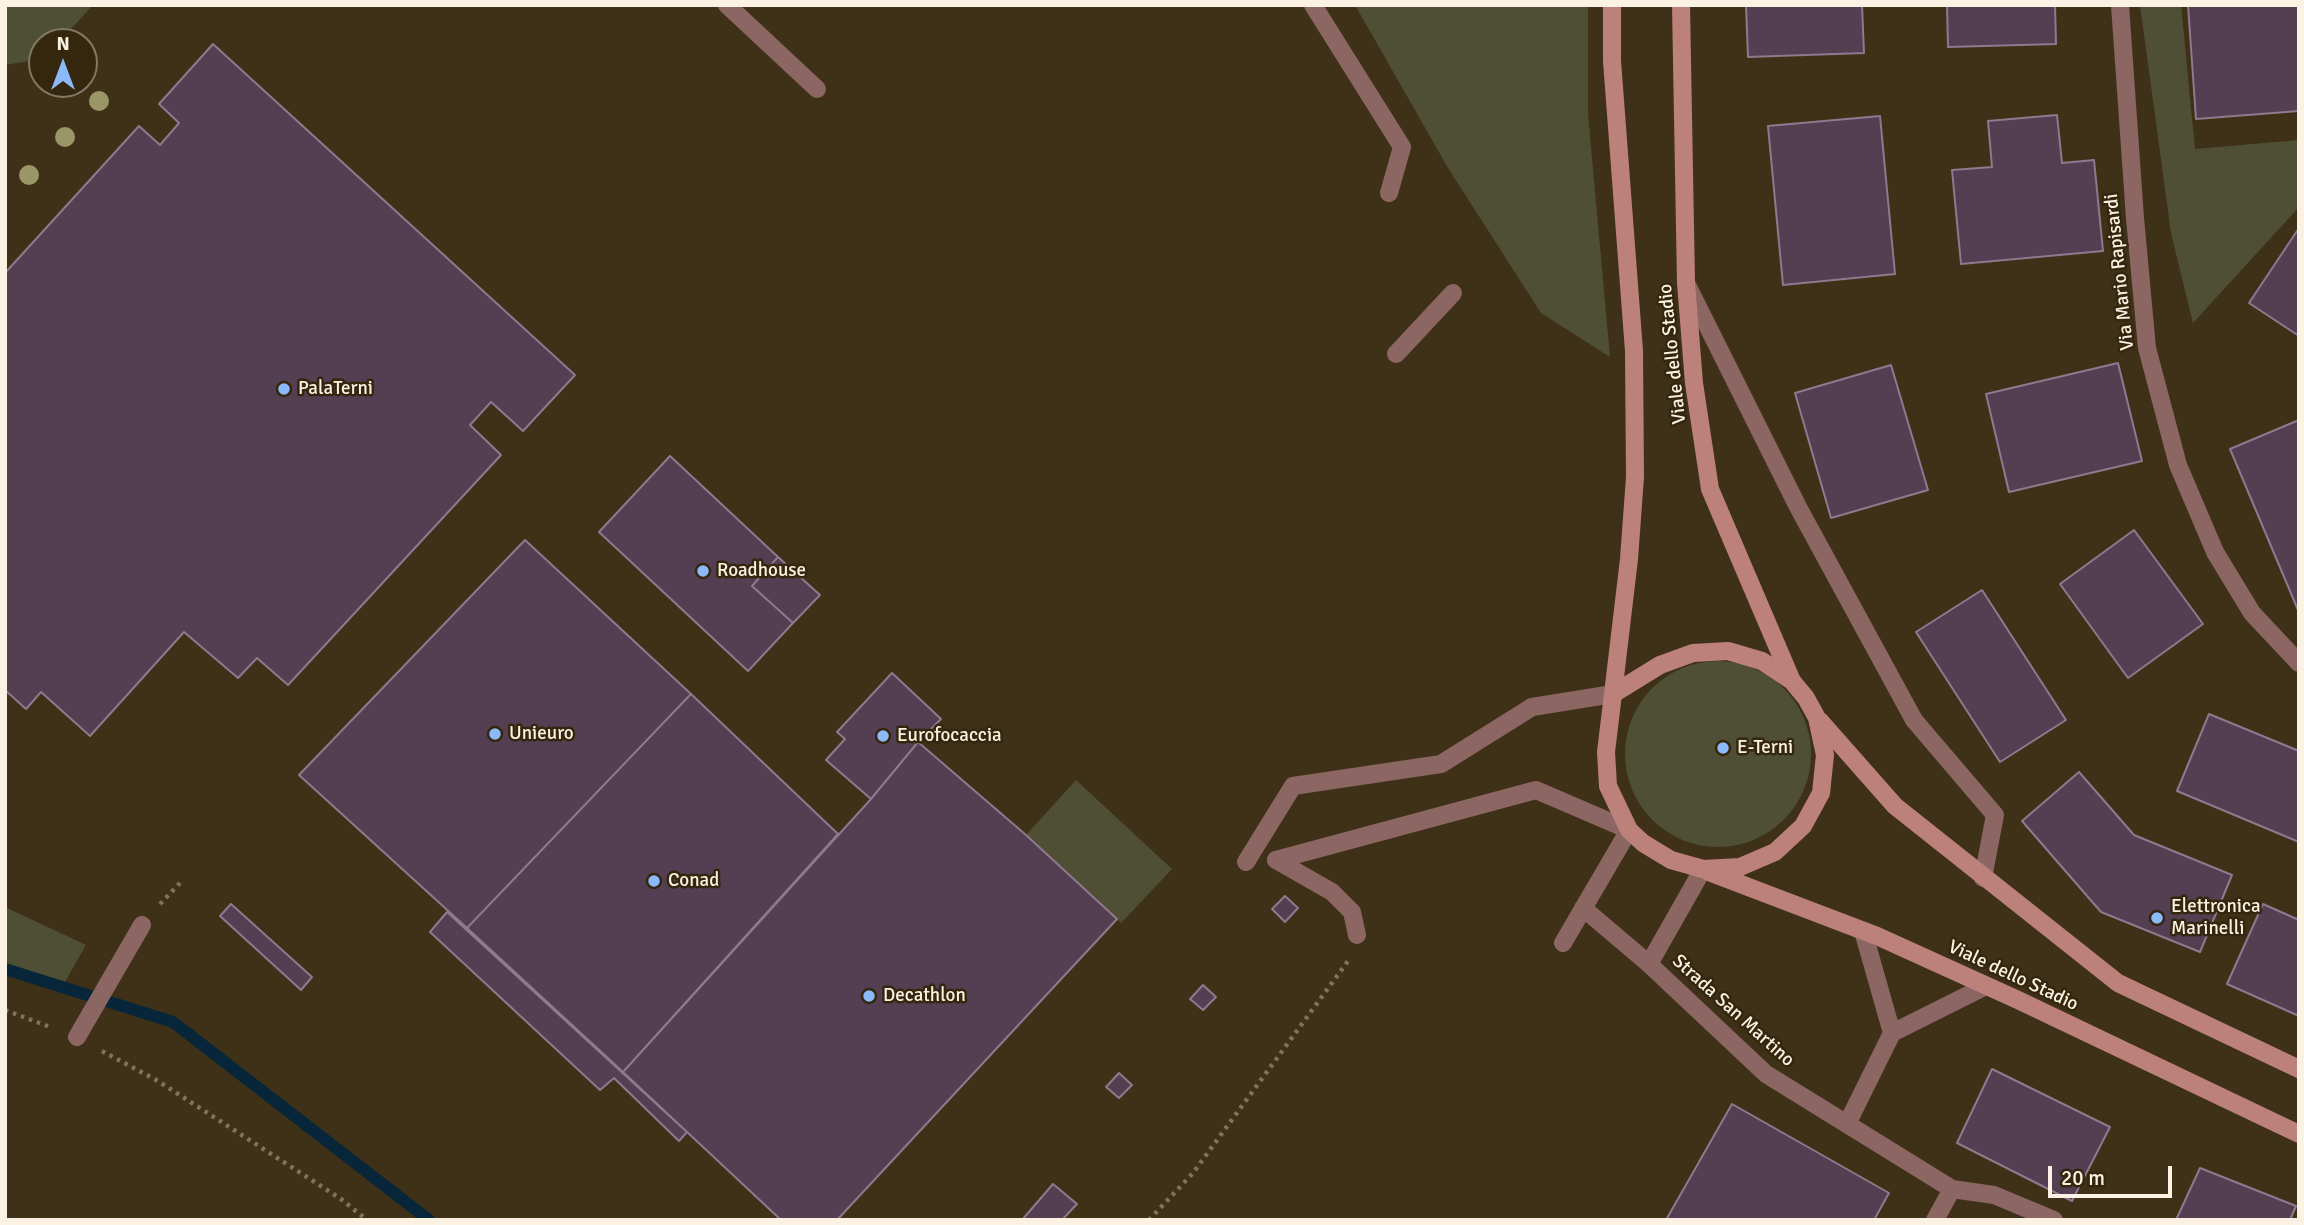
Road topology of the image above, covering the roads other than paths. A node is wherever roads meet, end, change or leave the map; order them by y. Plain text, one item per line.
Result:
1 (727, 5) edge
2 (1313, 5) edge
3 (1612, 5) edge
4 (1681, 5) edge
5 (2120, 5) edge
6 (817, 89) dead end
7 (1388, 192) dead end
8 (1686, 283) junction
9 (1454, 293) dead end
10 (1396, 354) dead end
11 (2299, 663) edge
12 (1792, 681) junction
13 (1613, 694) junction
14 (1817, 719) junction
15 (1629, 830) junction
16 (1246, 862) dead end
17 (1703, 869) junction
18 (1983, 878) junction
19 (1583, 908) junction
20 (142, 925) dead end
21 (1863, 931) junction
22 (1357, 935) road end
23 (1563, 943) dead end
24 (1649, 964) junction
25 (1986, 986) junction
26 (1892, 1033) junction
27 (77, 1037) road end
28 (2299, 1069) edge
29 (1847, 1124) junction
30 (2299, 1134) edge
31 (1952, 1189) junction
32 (1935, 1220) edge
33 (2054, 1220) edge

1 - 6 street
2 - 7 street
3 - 13 main road, Viale dello Stadio
4 - 8 main road, Viale dello Stadio
5 - 11 street, Via Mario Rapisardi
8 - 12 main road, Viale dello Stadio
8 - 18 street
9 - 10 street
12 - 13 main road
12 - 14 main road
13 - 15 main road
13 - 16 street
14 - 17 main road
14 - 18 main road
15 - 17 main road
15 - 19 street
15 - 22 street
17 - 21 main road, Viale dello Stadio
17 - 24 street, Strada San Martino
18 - 28 main road
19 - 23 street
19 - 24 street
20 - 27 street
21 - 25 main road, Viale dello Stadio
21 - 26 street
24 - 29 street, Strada San Martino
25 - 26 street
25 - 30 main road, Viale dello Stadio
26 - 29 street
29 - 31 street, Strada San Martino
31 - 32 street
31 - 33 street, Strada San Martino

